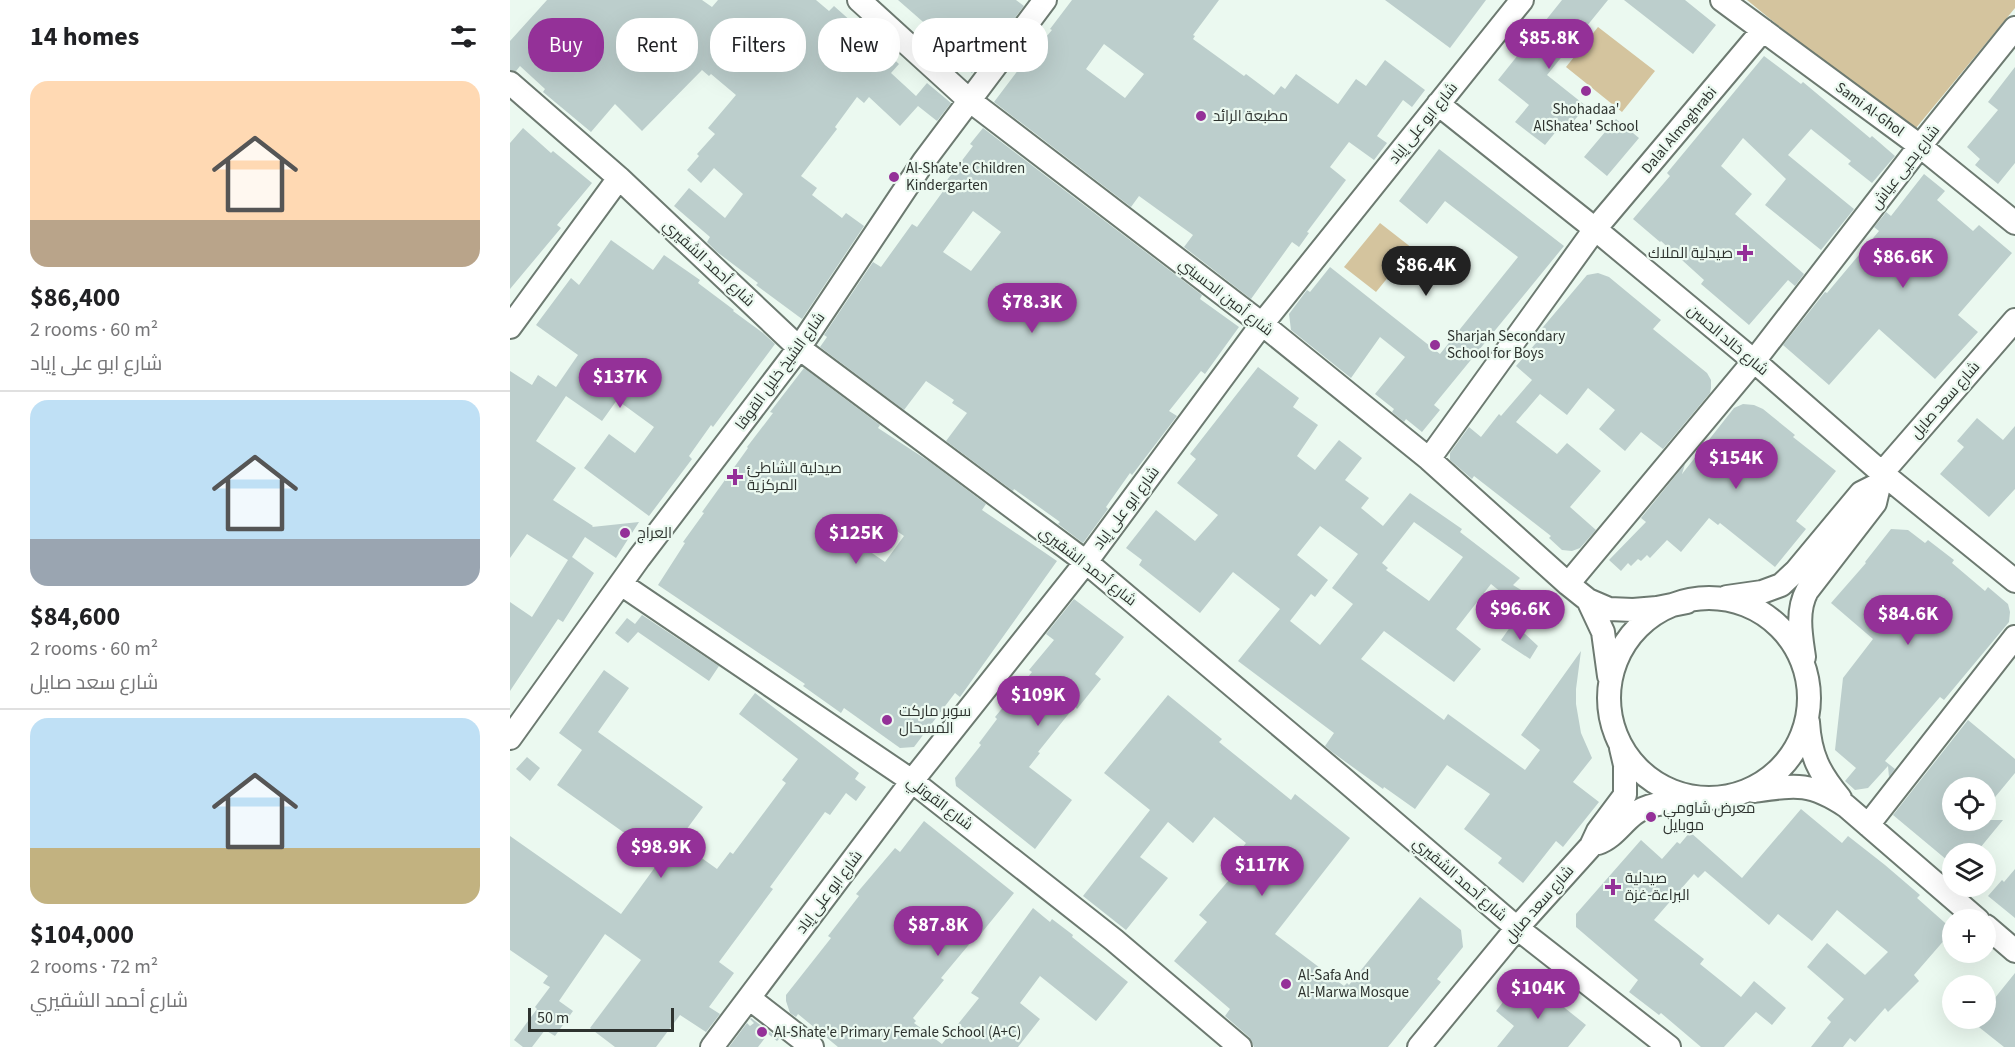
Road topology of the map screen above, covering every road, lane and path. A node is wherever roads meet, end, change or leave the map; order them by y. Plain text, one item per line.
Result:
1 (859, 0) edge
2 (1045, 0) edge
3 (1522, 0) edge
4 (1722, 0) edge
5 (2015, 28) edge
6 (1763, 30) junction
7 (510, 83) edge
8 (969, 100) junction
9 (1438, 104) junction
10 (1920, 146) junction
11 (619, 178) junction
12 (2015, 223) edge
13 (1595, 229) junction
14 (2015, 320) edge
15 (1262, 324) junction
16 (510, 327) edge
17 (798, 348) junction
18 (1754, 361) junction
19 (1429, 459) junction
20 (1881, 478) junction
21 (1086, 562) junction
22 (2015, 581) edge
23 (621, 584) junction
24 (1568, 584) junction
25 (1711, 599) junction
26 (1588, 600) junction
27 (1687, 602) junction
28 (2015, 637) edge
29 (1806, 675) junction
30 (1609, 696) junction
31 (1808, 714) junction
32 (510, 738) edge
33 (1620, 742) junction
34 (912, 781) junction
35 (1738, 793) junction
36 (1701, 797) junction
37 (1846, 806) junction
38 (1868, 825) junction
39 (1591, 846) junction
40 (1965, 909) edge
41 (1517, 928) junction
42 (1996, 935) edge
43 (2015, 951) edge
44 (749, 998) junction
45 (712, 1047) edge
46 (812, 1047) edge
47 (1240, 1047) edge
48 (1419, 1047) edge
49 (1669, 1047) edge

1 - 8 street, شارع أمين الحسيني
2 - 8 street, شارع الشيخ خليل القوقا
3 - 9 street, شارع ابو على إياد
4 - 6 street, Sami Al-Ghol
5 - 10 street, شارع يحيى عياش
6 - 10 street, Sami Al-Ghol
6 - 13 street, Dalal Almoghrabi
7 - 11 street, شارع أحمد الشقيري
8 - 15 street, شارع أمين الحسيني
8 - 17 street, شارع الشيخ خليل القوقا
9 - 13 street, شارع خالد الحسن
9 - 15 street, شارع ابو على إياد
10 - 12 street, Sami Al-Ghol
10 - 18 street, شارع يحيى عياش
11 - 16 street
11 - 17 street, شارع أحمد الشقيري
13 - 18 street, شارع خالد الحسن
13 - 19 street, Dalal Almoghrabi
14 - 20 street, شارع سعد صايل
15 - 19 street, شارع أمين الحسيني
15 - 21 street, شارع ابو على إياد
17 - 21 street, شارع أحمد الشقيري
17 - 23 street, شارع الشيخ خليل القوقا
18 - 20 street, شارع خالد الحسن
18 - 24 street, شارع يحيى عياش
19 - 24 street, شارع أمين الحسيني
20 - 22 street, شارع خالد الحسن
20 - 25 street, شارع سعد صايل
20 - 29 street, شارع سعد صايل
21 - 34 street, شارع ابو على إياد
21 - 41 street, شارع أحمد الشقيري
23 - 32 street, شارع الشيخ خليل القوقا
23 - 34 street, شارع القوتلي
24 - 26 street, شارع أمين الحسيني
25 - 27 street
25 - 29 street
26 - 27 street, شارع أمين الحسيني
26 - 30 street, شارع أمين الحسيني
27 - 30 street
28 - 38 street
29 - 31 street
30 - 33 street
31 - 35 street
31 - 37 street
33 - 36 street
33 - 39 street, شارع سعد صايل
34 - 44 street, شارع ابو على إياد
34 - 47 street, شارع القوتلي
35 - 36 street
35 - 37 street
36 - 39 street, شارع سعد صايل
37 - 38 street
38 - 40 street
39 - 41 street, شارع سعد صايل
41 - 48 street, شارع سعد صايل
41 - 49 street, شارع أحمد الشقيري
42 - 43 street
44 - 45 street, شارع ابو على إياد
44 - 46 street

